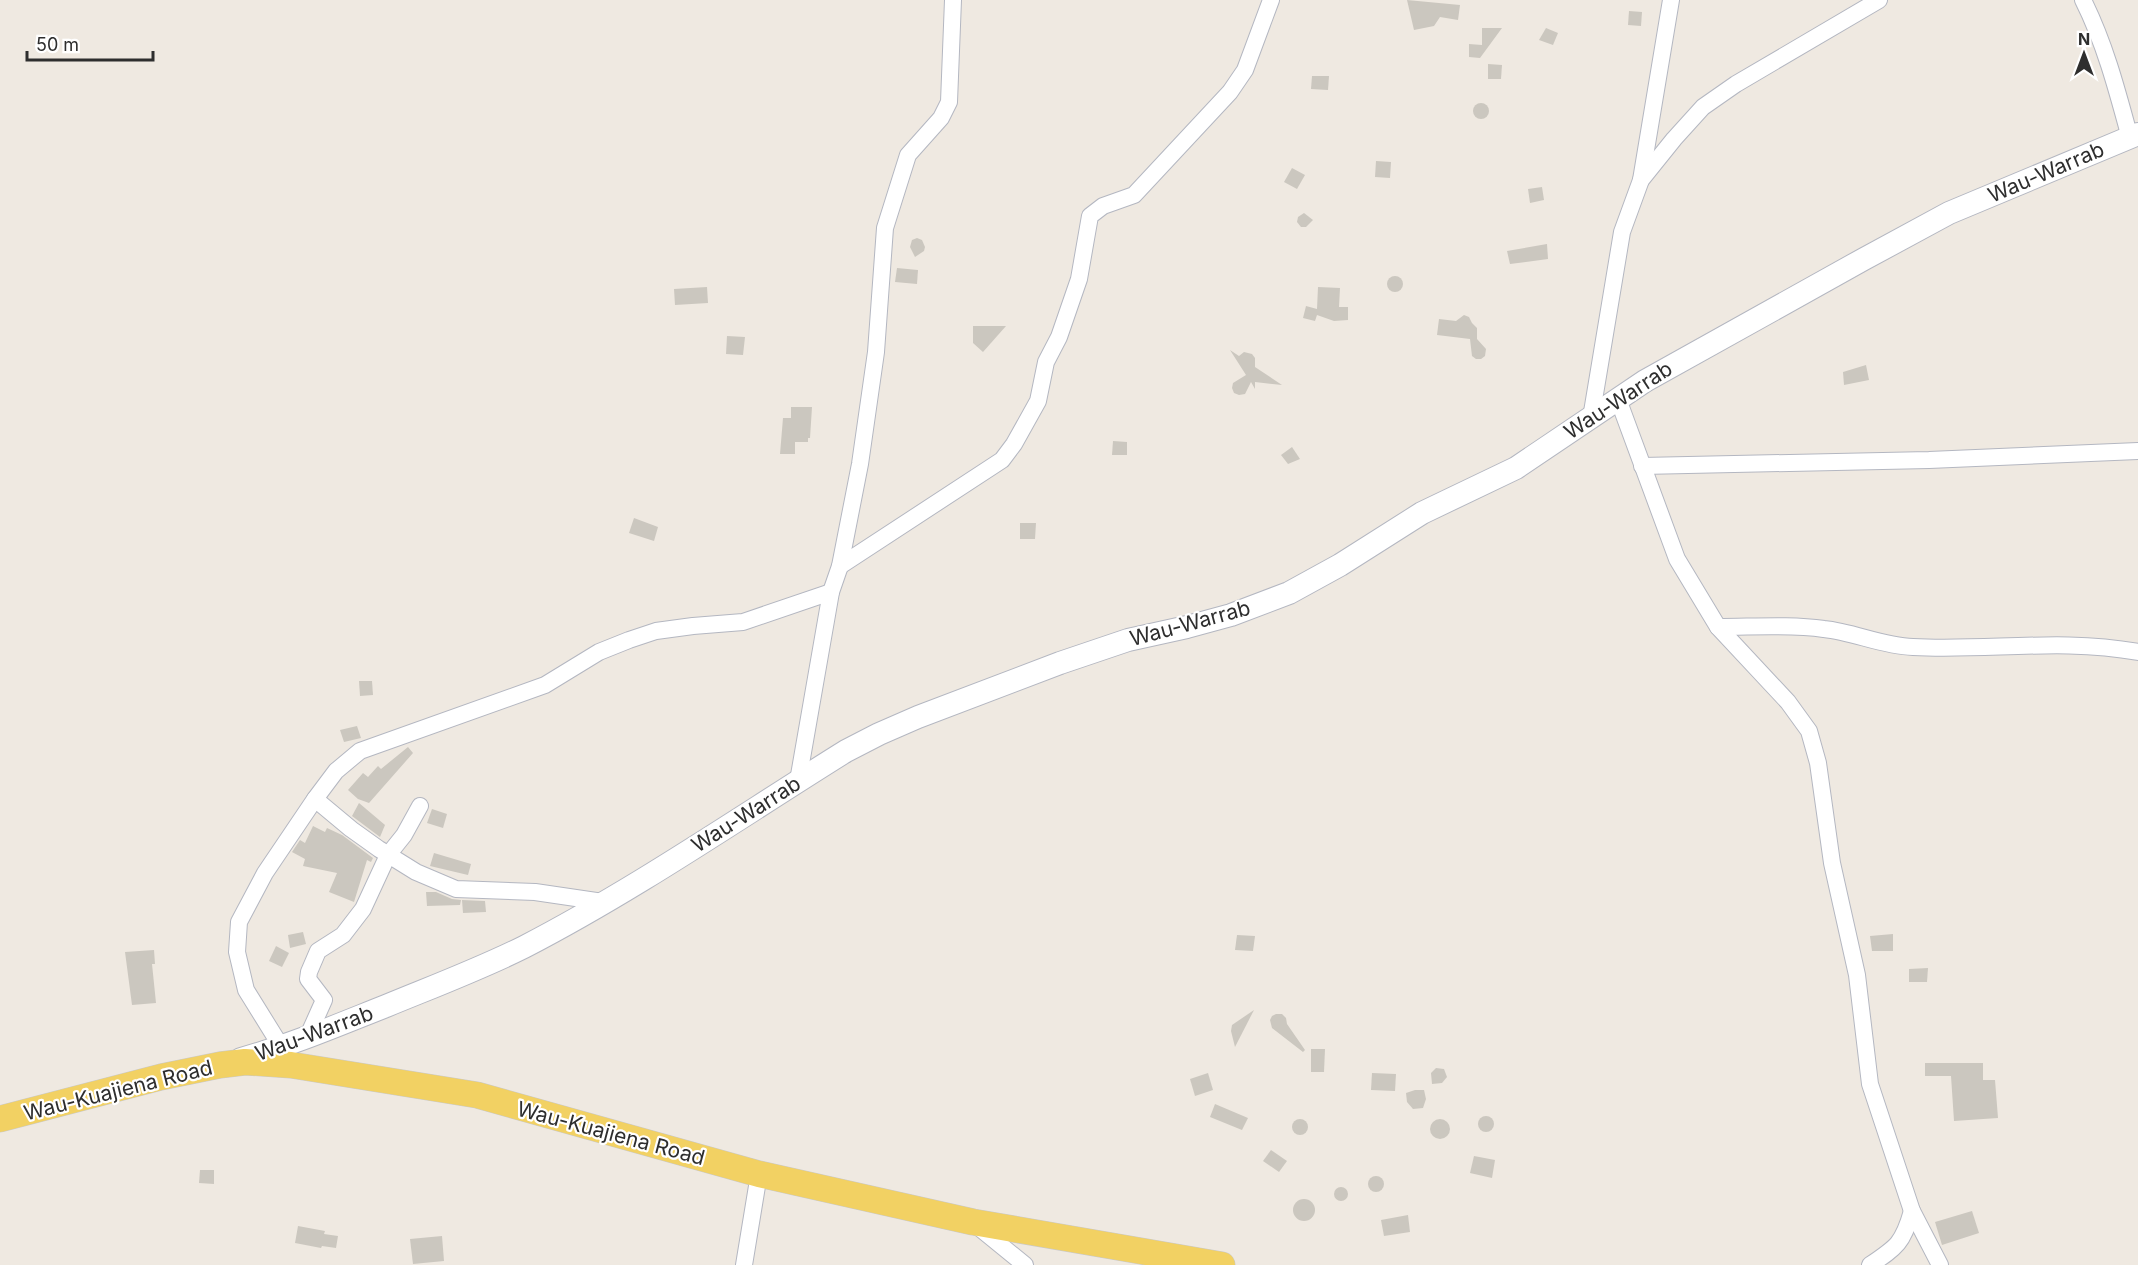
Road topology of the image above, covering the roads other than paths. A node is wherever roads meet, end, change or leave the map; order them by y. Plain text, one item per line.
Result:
1 (953, 0) edge
2 (1271, 0) edge
3 (1671, 0) edge
4 (1879, 0) edge
5 (2083, 0) edge
6 (2134, 136) edge
7 (1641, 180) junction
8 (1618, 399) junction
9 (1590, 418) junction
10 (2138, 451) edge
11 (1642, 465) junction
12 (840, 566) junction
13 (831, 592) junction
14 (1718, 627) junction
15 (2138, 652) edge
16 (798, 781) junction
17 (315, 799) junction
18 (420, 806) dead end
19 (388, 855) junction
20 (603, 902) junction
21 (307, 1038) junction
22 (282, 1048) junction
23 (220, 1065) junction
24 (0, 1119) edge
25 (759, 1174) junction
26 (1912, 1211) junction
27 (973, 1222) junction
28 (744, 1265) edge
29 (1025, 1265) edge
30 (1222, 1265) edge
31 (1870, 1265) edge
32 (1940, 1265) edge

1 - 12 street
2 - 12 street
3 - 7 street
4 - 7 street
5 - 6 street
6 - 8 main road, Wau-Warrab
7 - 9 street
8 - 9 main road, Wau-Warrab
8 - 11 street
9 - 16 main road, Wau-Warrab
10 - 11 street
11 - 14 street
12 - 13 street
13 - 16 street
13 - 17 street
14 - 15 street
14 - 26 street
16 - 20 main road, Wau-Warrab
17 - 19 street
17 - 22 street
18 - 19 street
19 - 20 street
19 - 21 street
20 - 21 main road, Wau-Warrab
21 - 22 main road, Wau-Warrab
22 - 23 main road, Wau-Warrab
23 - 24 main road, Wau-Kuajiena Road
23 - 25 main road, Wau-Kuajiena Road
25 - 27 main road, Wau-Kuajiena Road
25 - 28 street
26 - 31 street
26 - 32 street
27 - 29 street
27 - 30 main road, Wau-Kuajiena Road

